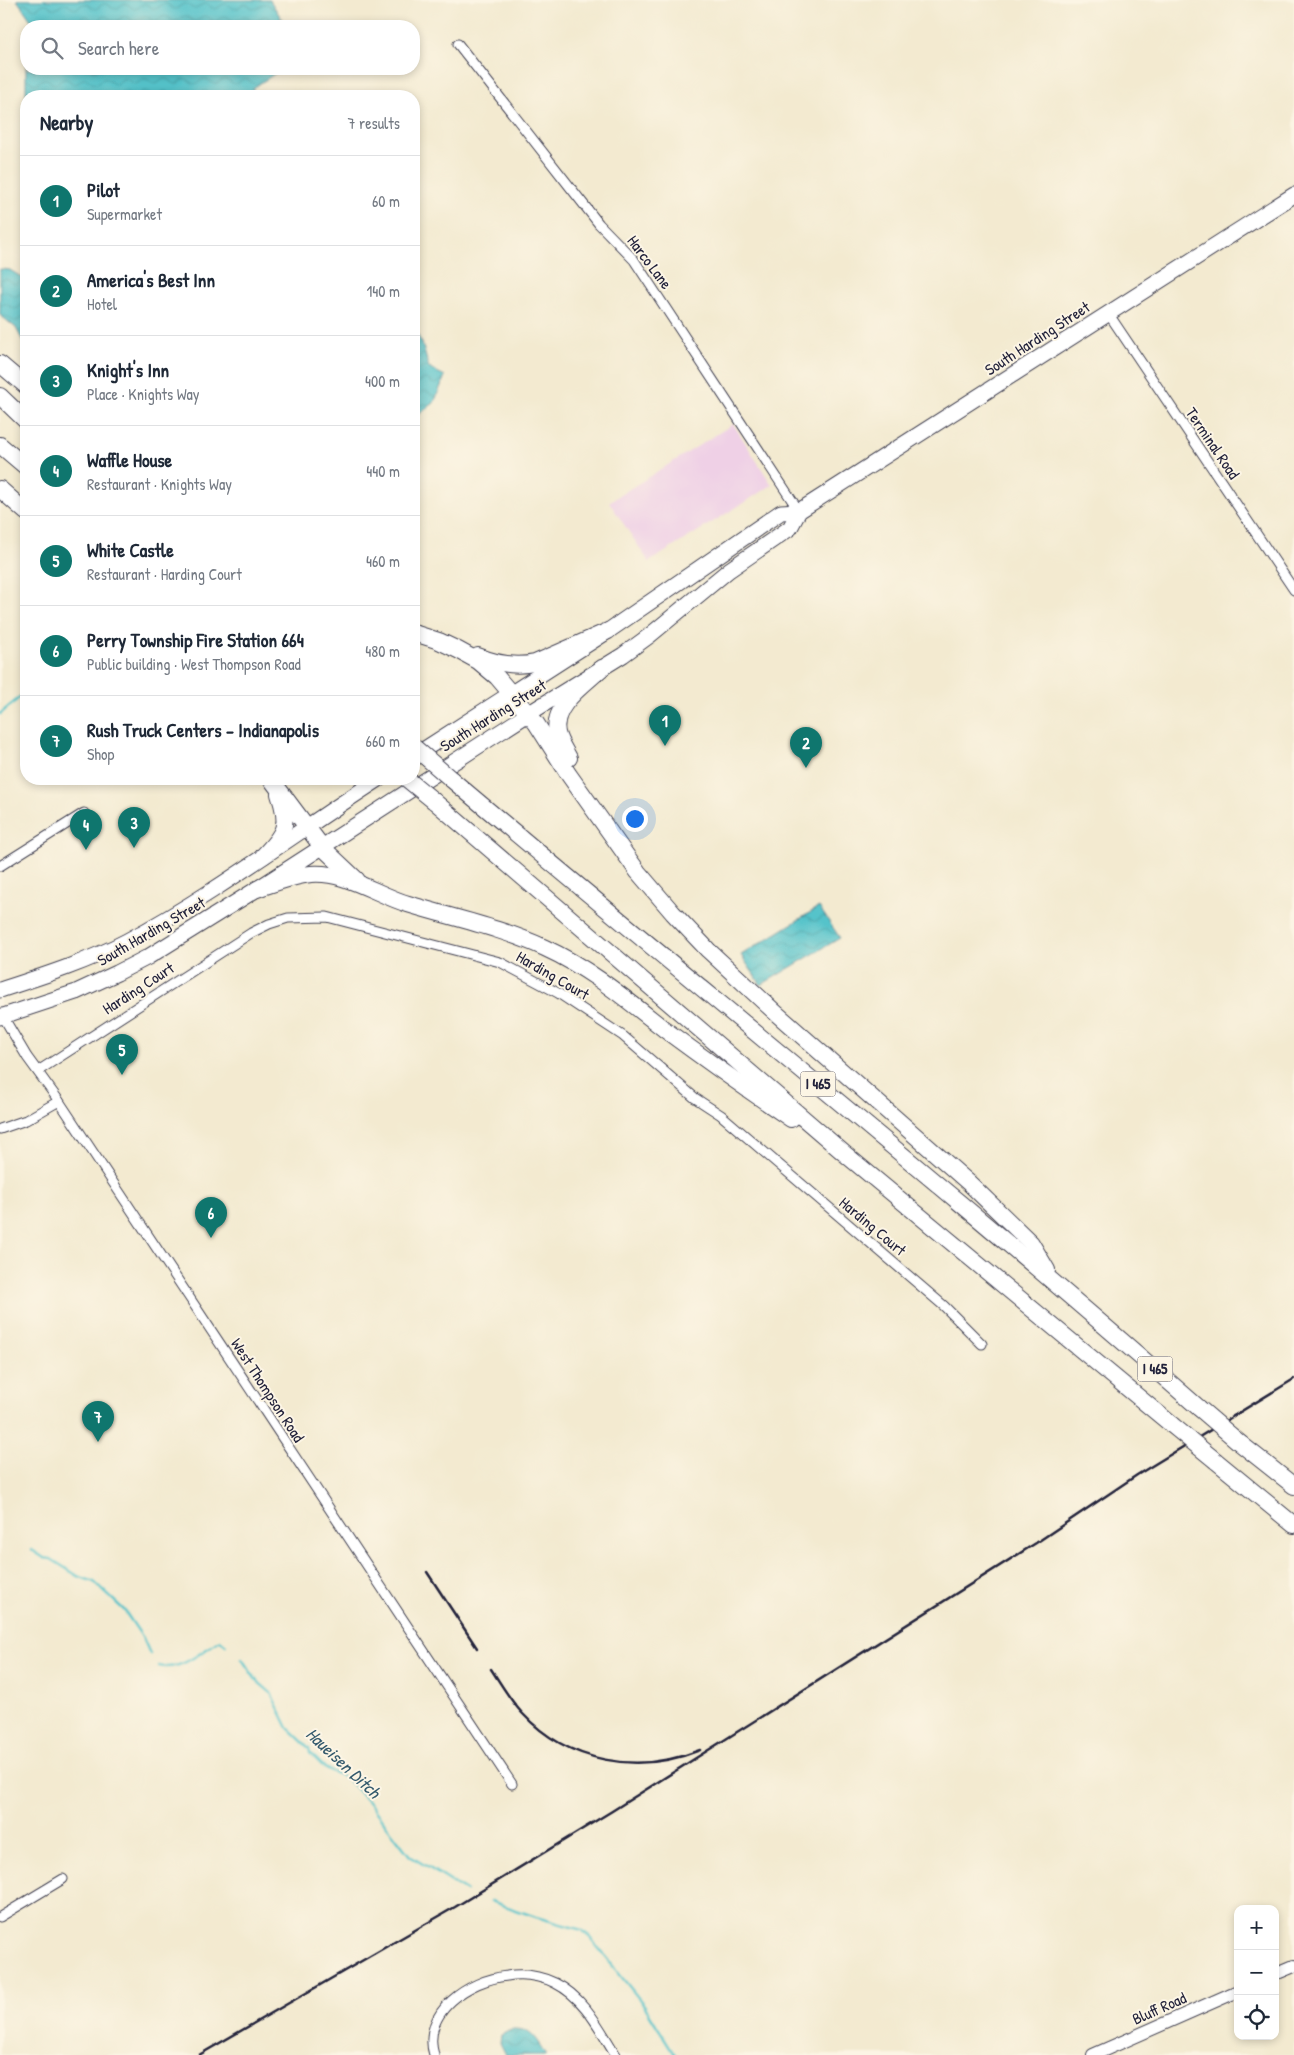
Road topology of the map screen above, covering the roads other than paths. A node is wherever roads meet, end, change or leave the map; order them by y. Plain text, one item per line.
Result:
1 (458, 44) dead end
2 (1294, 195) edge
3 (1108, 313) junction
4 (0, 364) edge
5 (20, 381) edge
6 (0, 396) edge
7 (0, 400) edge
8 (20, 416) edge
9 (20, 417) edge
10 (0, 446) edge
11 (20, 462) edge
12 (0, 490) edge
13 (20, 507) edge
14 (799, 511) junction
15 (1294, 590) edge
16 (608, 631) junction
17 (420, 635) edge
18 (458, 650) junction
19 (602, 668) junction
20 (511, 694) junction
21 (528, 714) junction
22 (420, 752) edge
23 (420, 752) edge
24 (420, 784) edge
25 (274, 785) edge
26 (275, 785) edge
27 (370, 785) edge
28 (414, 785) edge
29 (418, 785) edge
30 (84, 813) dead end
31 (307, 827) junction
32 (610, 830) junction
33 (322, 847) junction
34 (263, 856) junction
35 (0, 866) edge
36 (256, 889) junction
37 (369, 889) junction
38 (0, 990) edge
39 (1, 1015) edge
40 (38, 1071) junction
41 (59, 1101) junction
42 (0, 1129) edge
43 (845, 1154) junction
44 (1055, 1283) junction
45 (982, 1344) dead end
46 (1294, 1486) edge
47 (1294, 1525) edge
48 (512, 1784) dead end
49 (63, 1879) dead end
50 (0, 1917) edge
51 (1294, 1966) edge
52 (1279, 1972) edge
53 (1234, 1993) edge
54 (434, 2055) edge
55 (616, 2055) edge
56 (1092, 2055) edge

1 - 14 street, Harco Lane
2 - 3 main road, South Harding Street
3 - 14 main road, South Harding Street
3 - 15 street, Terminal Road
4 - 5 highway
6 - 8 highway
7 - 9 highway
10 - 11 highway
12 - 13 highway
14 - 16 main road, South Harding Street
14 - 19 main road, South Harding Street
16 - 18 highway
16 - 20 main road, South Harding Street
17 - 18 highway
18 - 20 highway
19 - 21 main road, South Harding Street
19 - 32 highway
20 - 21 highway
20 - 22 main road, South Harding Street
21 - 24 main road, South Harding Street
21 - 32 highway
23 - 44 highway, I 465, bridge
25 - 34 highway
26 - 31 highway
27 - 31 main road, South Harding Street
28 - 43 highway, I 465, bridge
29 - 33 main road, South Harding Street
30 - 35 street
31 - 33 highway
31 - 34 main road, South Harding Street
32 - 44 highway
33 - 36 main road, South Harding Street
33 - 37 highway
34 - 38 main road, South Harding Street
36 - 37 highway
36 - 39 main road, South Harding Street
37 - 43 highway
39 - 40 street, West Thompson Road
40 - 41 street, West Thompson Road
40 - 45 street, Harding Court
41 - 42 street
41 - 48 street, West Thompson Road
43 - 47 highway, I 465, bridge
44 - 46 highway, I 465, bridge
49 - 50 street
51 - 52 main road
53 - 56 main road, Bluff Road
54 - 55 street

